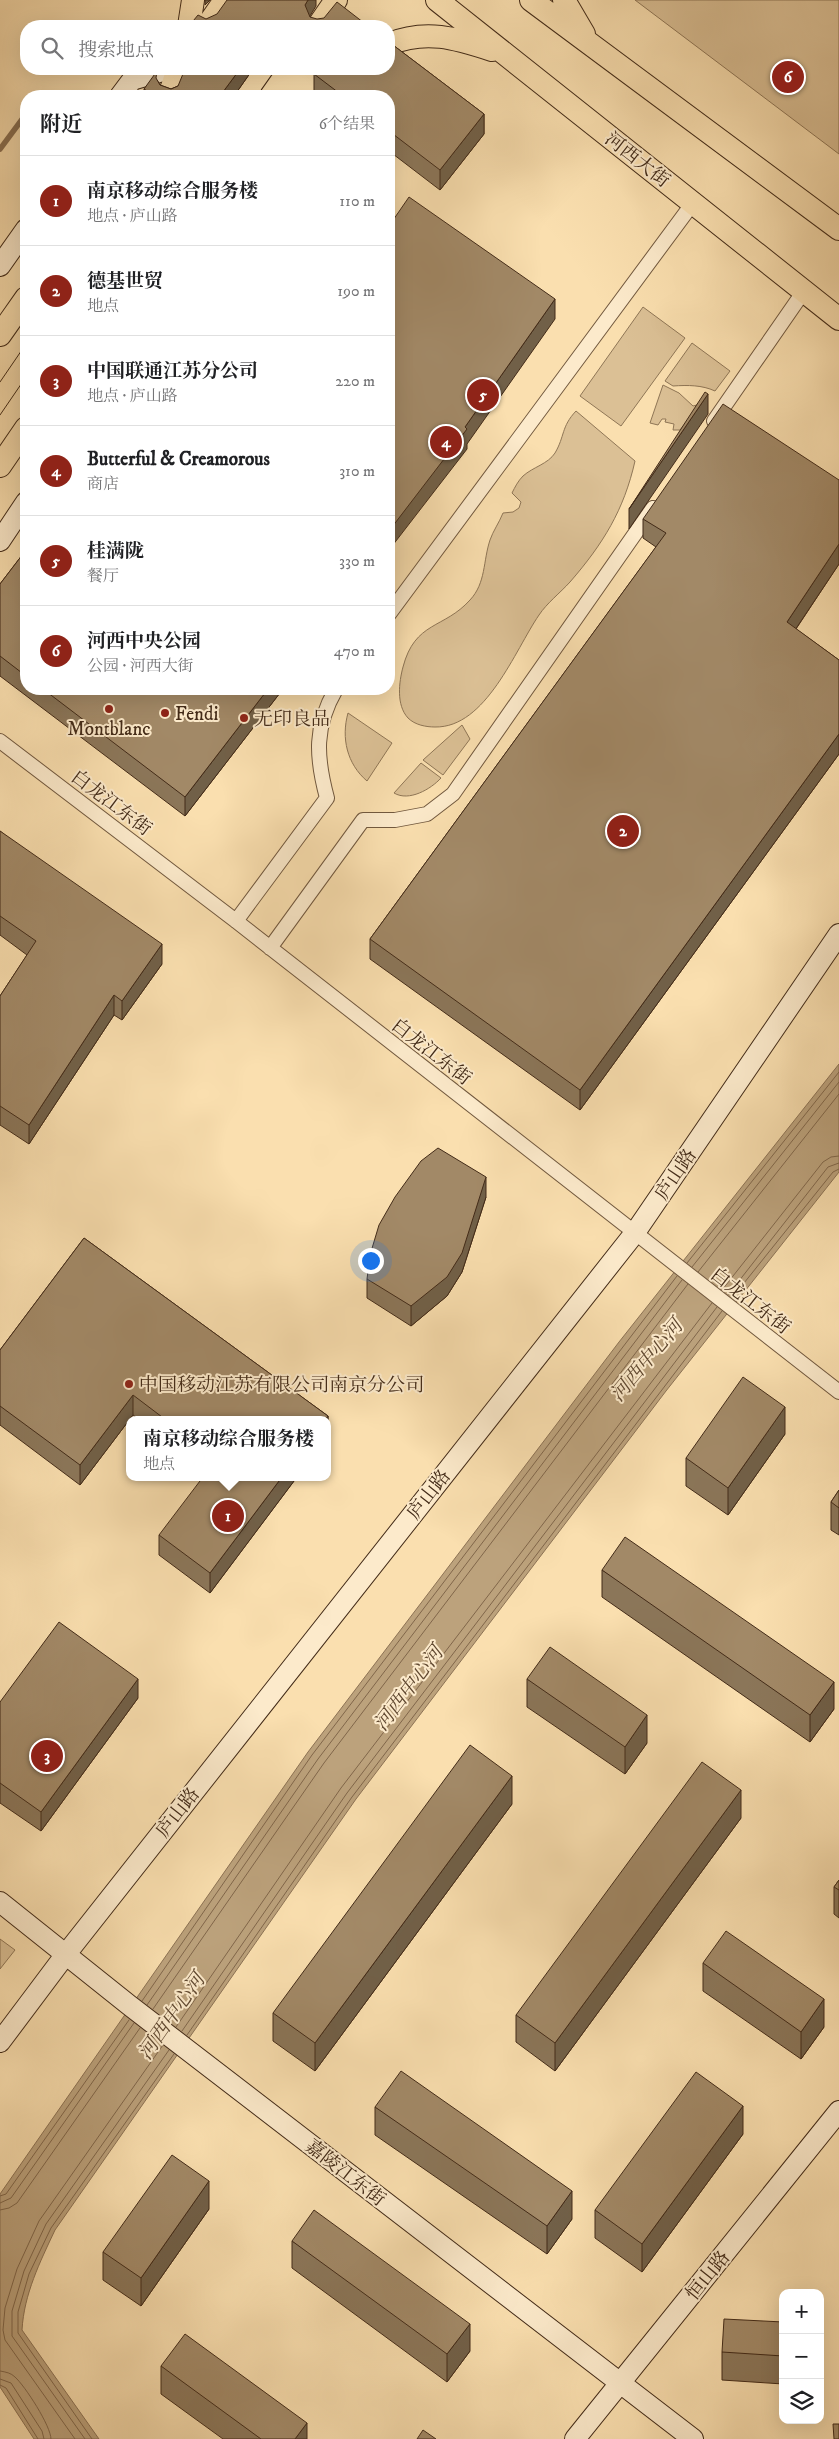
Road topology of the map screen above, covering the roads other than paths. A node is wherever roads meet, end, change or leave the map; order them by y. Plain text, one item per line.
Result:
1 (193, 0) edge
2 (225, 0) edge
3 (336, 0) edge
4 (437, 0) edge
5 (531, 0) edge
6 (564, 0) edge
7 (191, 20) edge
8 (211, 20) edge
9 (322, 20) edge
10 (395, 42) edge
11 (590, 44) junction
12 (505, 54) junction
13 (149, 75) edge
14 (176, 75) edge
15 (286, 75) edge
16 (321, 75) edge
17 (124, 90) edge
18 (171, 90) edge
19 (275, 90) edge
20 (294, 90) edge
21 (693, 203) junction
22 (839, 229) edge
23 (20, 238) edge
24 (0, 266) edge
25 (804, 291) junction
26 (20, 307) edge
27 (839, 319) edge
28 (0, 335) edge
29 (708, 428) edge
30 (20, 437) edge
31 (0, 466) edge
32 (664, 493) edge
33 (20, 511) edge
34 (0, 541) edge
35 (395, 606) edge
36 (333, 695) edge
37 (0, 741) edge
38 (236, 921) junction
39 (839, 934) edge
40 (270, 948) junction
41 (634, 1234) junction
42 (839, 1392) edge
43 (0, 1902) edge
44 (66, 1954) junction
45 (0, 2042) edge
46 (839, 2111) edge
47 (620, 2384) junction
48 (575, 2439) edge
49 (693, 2439) edge

1 - 7 main road
2 - 8 main road
3 - 9 main road
4 - 12 main road, 河西大街
5 - 11 main road
6 - 11 main road
10 - 12 main road
11 - 22 main road
12 - 21 main road, 河西大街
13 - 17 main road
14 - 18 main road
15 - 19 main road
16 - 20 main road
21 - 25 main road, 河西大街
21 - 35 street
23 - 24 main road
25 - 27 main road, 河西大街
25 - 29 street
26 - 28 main road
30 - 31 main road
32 - 40 street
33 - 34 main road
36 - 38 street
37 - 38 street, 白龙江东街
38 - 40 street, 白龙江东街
39 - 41 main road, 庐山路
40 - 41 street, 白龙江东街
41 - 42 street, 白龙江东街
41 - 44 main road, 庐山路
43 - 44 main road, 嘉陵江东街
44 - 45 main road, 庐山路
44 - 47 main road, 嘉陵江东街
46 - 47 main road, 恒山路
47 - 48 main road, 恒山路
47 - 49 main road, 嘉陵江东街

